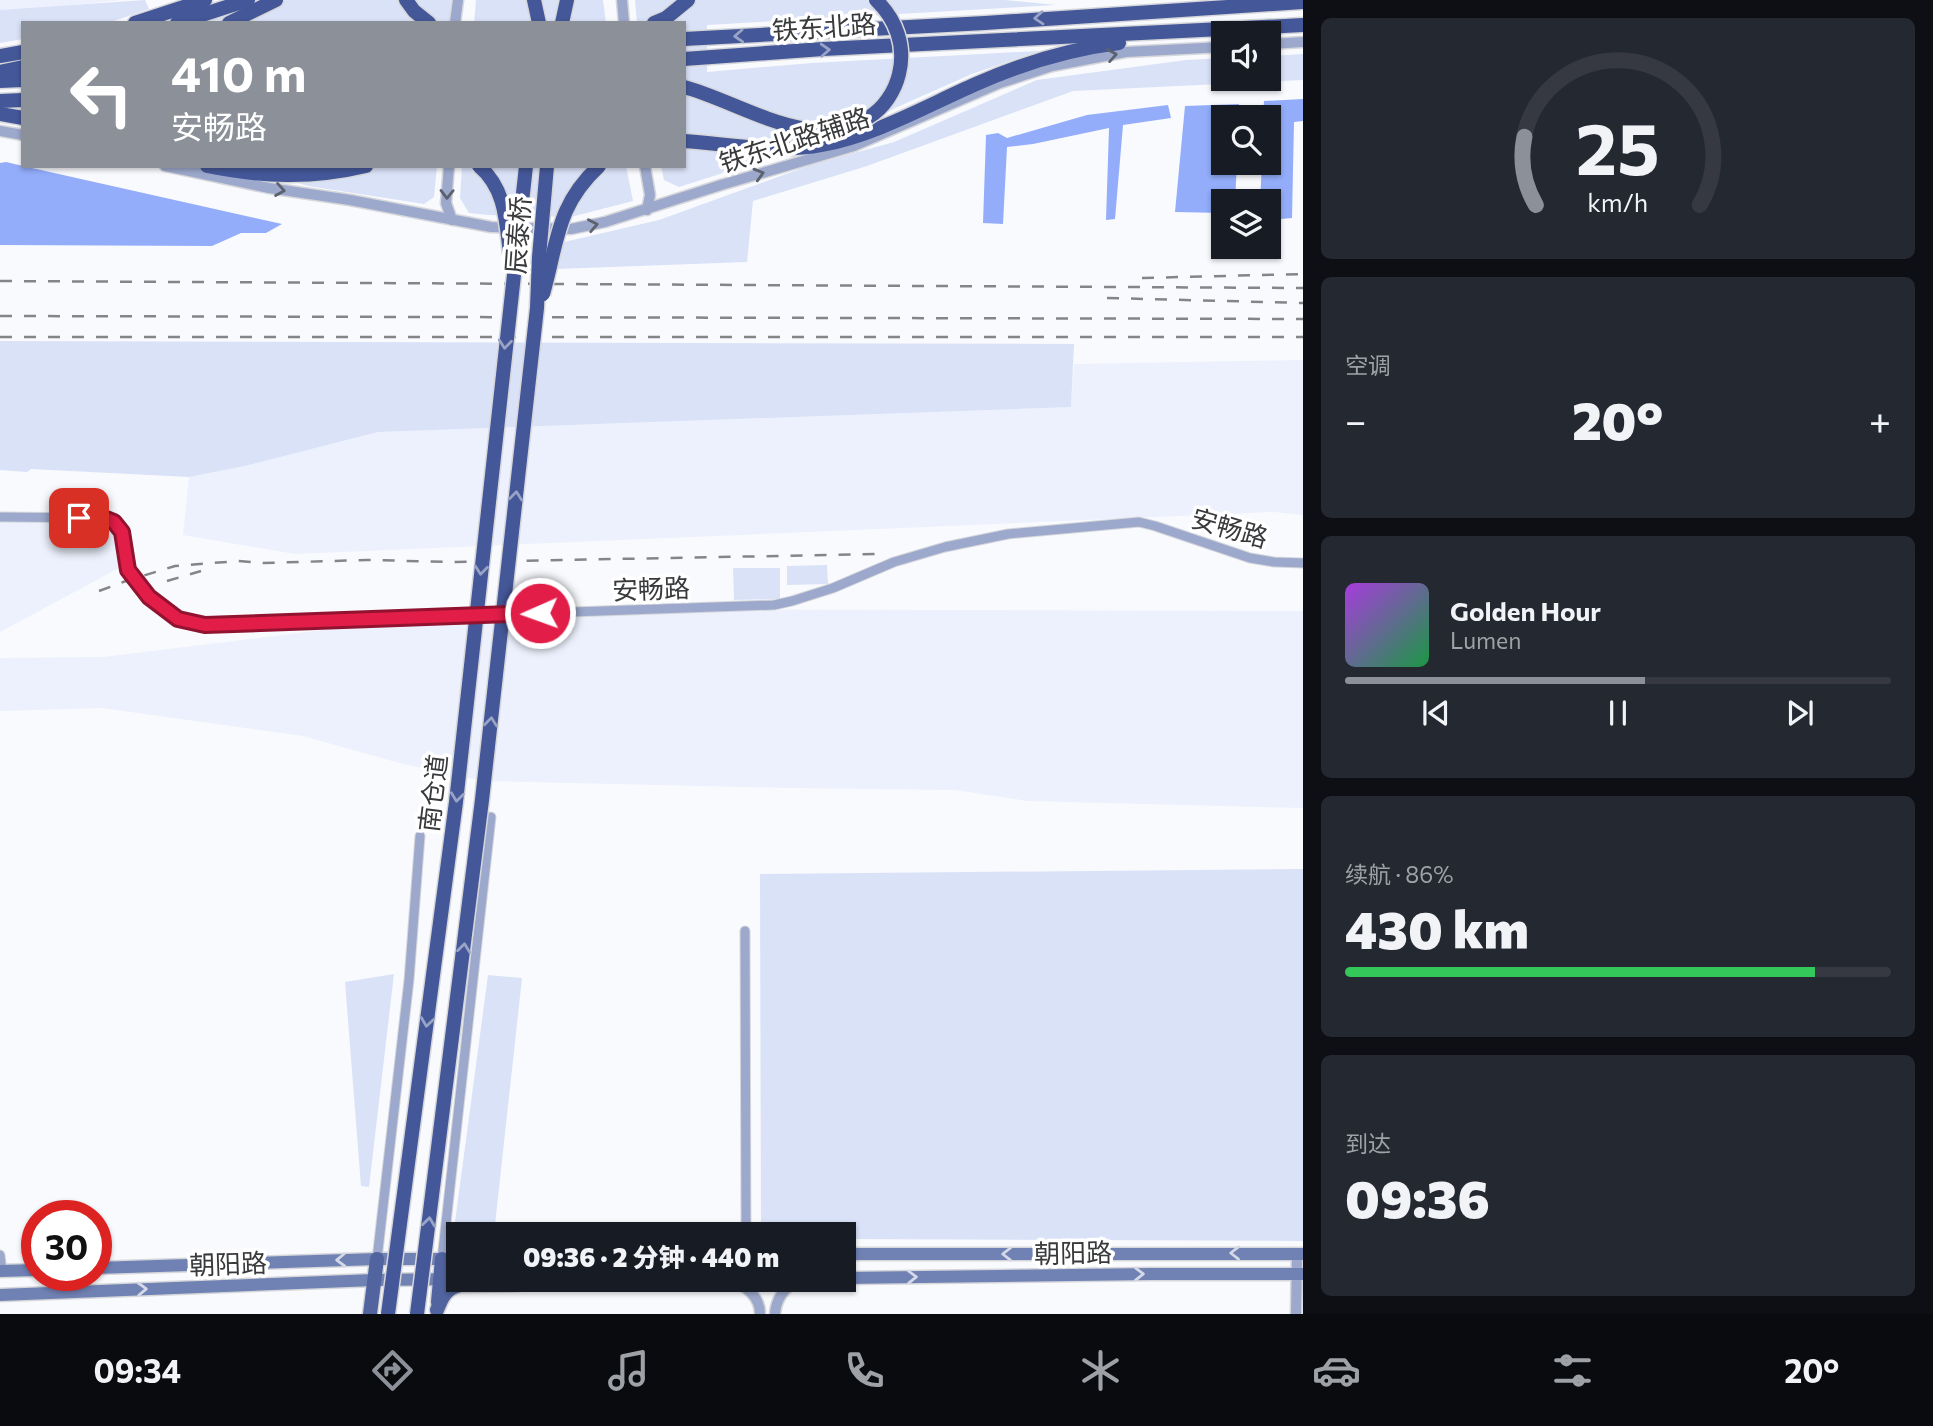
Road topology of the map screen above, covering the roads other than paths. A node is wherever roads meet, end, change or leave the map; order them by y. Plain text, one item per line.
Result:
1 (205, 0) edge
2 (248, 0) edge
3 (276, 0) edge
4 (407, 0) edge
5 (458, 0) edge
6 (534, 0) edge
7 (542, 0) edge
8 (565, 0) edge
9 (622, 0) edge
10 (688, 0) edge
11 (876, 0) edge
12 (1196, 0) edge
13 (1303, 2) edge
14 (1233, 6) junction
15 (141, 21) edge
16 (183, 21) edge
17 (233, 21) edge
18 (426, 21) edge
19 (455, 21) edge
20 (539, 21) edge
21 (539, 21) edge
22 (561, 21) edge
23 (624, 21) edge
24 (659, 21) edge
25 (1303, 25) edge
26 (1187, 32) junction
27 (686, 39) edge
28 (1303, 42) edge
29 (1281, 43) edge
30 (1211, 48) edge
31 (21, 52) edge
32 (0, 55) edge
33 (686, 60) edge
34 (21, 67) edge
35 (0, 72) edge
36 (21, 80) edge
37 (0, 81) edge
38 (686, 88) edge
39 (21, 100) edge
40 (0, 101) edge
41 (0, 114) edge
42 (21, 118) edge
43 (0, 131) edge
44 (21, 135) edge
45 (686, 141) edge
46 (174, 168) edge
47 (218, 168) edge
48 (358, 168) edge
49 (449, 168) edge
50 (481, 168) edge
51 (526, 168) edge
52 (547, 168) edge
53 (597, 168) edge
54 (645, 168) edge
55 (647, 210) junction
56 (452, 220) junction
57 (513, 276) junction
58 (537, 308) junction
59 (0, 517) edge
60 (1303, 563) edge
61 (491, 817) dead end
62 (420, 836) dead end
63 (745, 931) dead end
64 (746, 1222) edge
65 (856, 1254) edge
66 (1300, 1254) edge
67 (0, 1255) edge
68 (377, 1259) junction
69 (442, 1259) junction
70 (446, 1259) edge
71 (112, 1267) edge
72 (21, 1270) edge
73 (1, 1271) edge
74 (1300, 1274) edge
75 (856, 1278) edge
76 (440, 1279) junction
77 (446, 1279) edge
78 (374, 1280) junction
79 (447, 1292) edge
80 (751, 1292) edge
81 (783, 1292) edge
82 (0, 1295) edge
83 (436, 1312) edge
84 (370, 1314) edge
85 (388, 1314) edge
86 (417, 1314) edge
87 (760, 1314) edge
88 (775, 1314) edge
89 (1296, 1314) edge

1 - 15 highway
2 - 16 highway
3 - 17 highway
4 - 18 highway
5 - 19 street
6 - 20 highway
7 - 21 highway
8 - 22 highway
9 - 23 street
10 - 24 highway
11 - 38 highway, bridge
12 - 14 highway
13 - 14 highway, 铁东北路
14 -> 27 highway, 铁东北路
25 - 26 highway, 铁东北路
33 -> 26 highway, 铁东北路
26 - 45 highway
28 - 29 street
55 -> 30 street, 铁东北路辅路
31 - 32 highway
34 - 35 highway
36 - 37 highway
39 - 40 highway
41 - 42 highway
43 - 44 street
46 -> 56 street, 铁东北路辅路
47 - 48 highway
49 -> 56 street
50 - 57 highway, bridge
51 - 57 highway, 辰泰桥, bridge
52 - 58 highway, 辰泰桥, bridge
53 - 58 highway, bridge
54 - 55 street
56 -> 55 street, 铁东北路辅路
57 -> 85 highway, 南仓道, bridge
86 -> 58 highway, 南仓道, bridge
59 - 60 street, 安畅路
61 - 69 street
62 - 68 street
63 - 64 street
66 -> 65 main road, 朝阳路
66 - 74 street
67 - 73 street
68 - 69 main road, 朝阳路
68 -> 71 main road, 朝阳路
68 - 78 main road
69 - 70 main road, 朝阳路
69 - 76 main road
72 - 73 main road
75 -> 74 main road, 朝阳路
74 - 89 street
76 - 77 main road, 朝阳路
76 - 78 main road, 朝阳路
76 - 83 main road
82 -> 78 main road, 朝阳路
78 - 84 main road
79 - 83 main road
80 - 87 street
81 - 88 street

